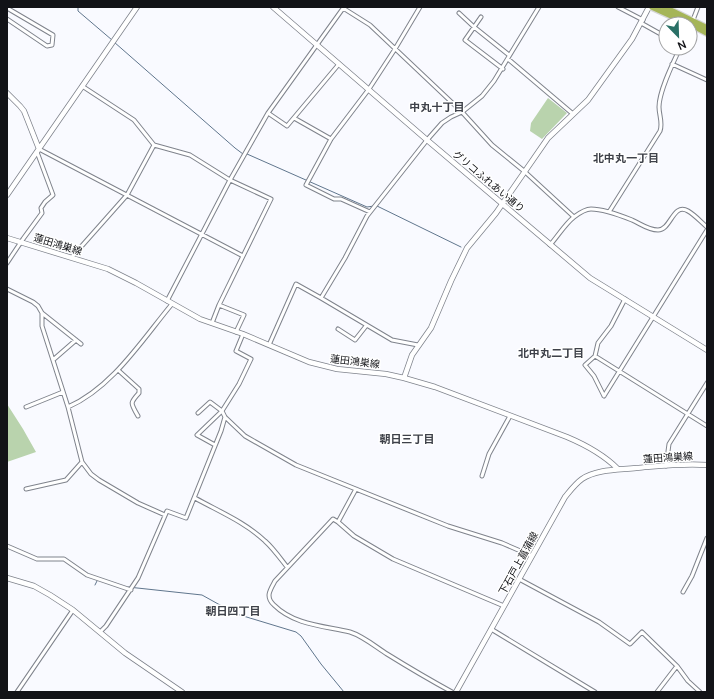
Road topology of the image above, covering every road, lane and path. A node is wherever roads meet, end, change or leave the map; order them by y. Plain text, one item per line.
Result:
1 (137, 7) edge
2 (273, 7) edge
3 (343, 7) edge
4 (420, 7) edge
5 (539, 7) edge
6 (618, 7) edge
7 (650, 7) edge
8 (664, 7) edge
9 (7, 8) edge
10 (459, 12) dead end
11 (672, 16) edge
12 (678, 16) edge
13 (481, 17) dead end
14 (7, 19) edge
15 (642, 21) junction
16 (474, 27) junction
17 (698, 28) edge
18 (658, 32) edge
19 (707, 33) edge
20 (316, 45) junction
21 (395, 49) junction
22 (676, 56) edge
23 (509, 57) junction
24 (339, 63) junction
25 (672, 64) junction
26 (503, 69) junction
27 (707, 80) edge
28 (82, 86) junction
29 (369, 89) junction
30 (7, 93) edge
31 (462, 112) junction
32 (268, 113) junction
33 (573, 114) junction
34 (294, 118) junction
35 (331, 139) junction
36 (427, 140) junction
37 (154, 145) junction
38 (38, 150) junction
39 (524, 171) junction
40 (230, 180) junction
41 (7, 195) edge
42 (127, 195) junction
43 (502, 204) junction
44 (370, 212) junction
45 (609, 212) junction
46 (574, 217) junction
47 (707, 228) edge
48 (202, 234) junction
49 (7, 238) edge
50 (22, 242) junction
51 (550, 245) junction
52 (243, 256) junction
53 (72, 257) junction
54 (7, 263) edge
55 (7, 289) edge
56 (321, 298) junction
57 (625, 299) junction
58 (167, 301) junction
59 (172, 304) junction
60 (219, 305) junction
61 (42, 313) junction
62 (653, 316) junction
63 (212, 323) junction
64 (366, 326) junction
65 (338, 329) dead end
66 (236, 332) junction
67 (243, 334) junction
68 (76, 340) junction
69 (80, 344) dead end
70 (269, 345) junction
71 (418, 345) junction
72 (707, 350) edge
73 (595, 356) junction
74 (53, 360) junction
75 (118, 370) junction
76 (619, 370) junction
77 (404, 378) junction
78 (707, 383) edge
79 (63, 392) junction
80 (26, 407) dead end
81 (68, 407) junction
82 (222, 411) junction
83 (198, 413) dead end
84 (688, 413) junction
85 (138, 416) dead end
86 (510, 416) junction
87 (225, 417) junction
88 (707, 426) edge
89 (215, 445) junction
90 (82, 462) junction
91 (707, 465) edge
92 (666, 466) junction
93 (618, 469) junction
94 (482, 476) dead end
95 (26, 489) dead end
96 (356, 489) junction
97 (195, 498) junction
98 (166, 514) junction
99 (338, 522) junction
100 (707, 538) edge
101 (7, 546) edge
102 (532, 556) junction
103 (287, 567) junction
104 (7, 578) edge
105 (519, 579) junction
106 (131, 590) junction
107 (682, 592) dead end
108 (504, 606) junction
109 (73, 610) junction
110 (491, 629) junction
111 (100, 632) junction
112 (677, 666) junction
113 (18, 692) edge
114 (182, 692) edge
115 (452, 692) edge
116 (456, 692) edge
117 (595, 692) edge
118 (657, 692) edge
119 (700, 692) edge

1 - 28 street
2 - 20 street, グリコふれあい通り
3 - 20 street
3 - 21 street
4 - 21 street
5 - 23 street
6 - 15 street
7 - 11 highway
7 - 15 street
8 - 12 highway
9 - 14 street
10 - 16 street
13 - 16 street
15 - 18 street
15 - 33 street
16 - 23 street
16 - 26 street
17 - 19 highway
20 - 24 street, グリコふれあい通り
20 - 32 street
21 - 29 street
21 - 31 street
22 - 25 street
23 - 26 street
23 - 33 street
24 - 29 street, グリコふれあい通り
24 - 34 street
25 - 27 street
25 - 45 street
26 - 31 street
28 - 37 street
28 - 38 street
29 - 35 street
29 - 36 street, グリコふれあい通り
30 - 38 street
31 - 36 street
31 - 39 street
32 - 34 street
32 - 40 street
33 - 39 street
34 - 35 street
35 - 44 street
36 - 43 street, グリコふれあい通り
36 - 44 street
37 - 40 street
37 - 42 street
38 - 41 street
38 - 42 street
38 - 50 street
39 - 43 street
39 - 46 street
40 - 48 street
40 - 52 street
42 - 48 street
42 - 53 street
43 - 51 street, グリコふれあい通り
43 - 71 street
44 - 56 street
45 - 46 street
45 - 47 street
46 - 51 street
47 - 62 street
48 - 52 street
48 - 58 street
49 - 50 street, 蓮田鴻巣線
50 - 53 street, 蓮田鴻巣線
50 - 54 street
51 - 57 street, グリコふれあい通り
52 - 60 street
53 - 58 street, 蓮田鴻巣線
55 - 61 street
56 - 64 street
56 - 70 street
57 - 62 street, グリコふれあい通り
57 - 73 street
58 - 59 street, 蓮田鴻巣線
59 - 63 street, 蓮田鴻巣線
59 - 75 street
60 - 63 street
60 - 66 street
61 - 68 street
61 - 74 street
62 - 72 street, グリコふれあい通り
62 - 76 street
63 - 66 street, 蓮田鴻巣線
64 - 65 street
64 - 71 street
66 - 67 street, 蓮田鴻巣線
67 - 70 street, 蓮田鴻巣線
67 - 82 street
68 - 69 street
68 - 74 street
70 - 77 street, 蓮田鴻巣線
71 - 77 street
73 - 76 street
73 - 76 street
74 - 79 street
75 - 81 street
75 - 85 street
76 - 84 street
77 - 86 street, 蓮田鴻巣線
78 - 84 street
79 - 80 street
79 - 81 street
81 - 90 street
82 - 83 street
82 - 87 street
82 - 89 street
84 - 88 street
84 - 92 street
86 - 93 street, 蓮田鴻巣線
86 - 94 street
87 - 89 street
87 - 96 street
89 - 97 street
90 - 95 street
90 - 98 street
91 - 92 street, 蓮田鴻巣線
92 - 93 street, 蓮田鴻巣線
93 - 102 street, 下石戸上菖蒲線
96 - 99 street
96 - 102 street
97 - 98 street
97 - 103 street
98 - 106 street
99 - 103 street
99 - 108 street
100 - 107 street
101 - 106 street
102 - 105 street, 下石戸上菖蒲線
103 - 115 street
104 - 109 street
105 - 108 street, 下石戸上菖蒲線
105 - 112 street
106 - 111 street
108 - 110 street, 下石戸上菖蒲線
109 - 111 street
109 - 113 street
110 - 116 street, 下石戸上菖蒲線
110 - 117 street
111 - 114 street
112 - 118 street
112 - 119 street

